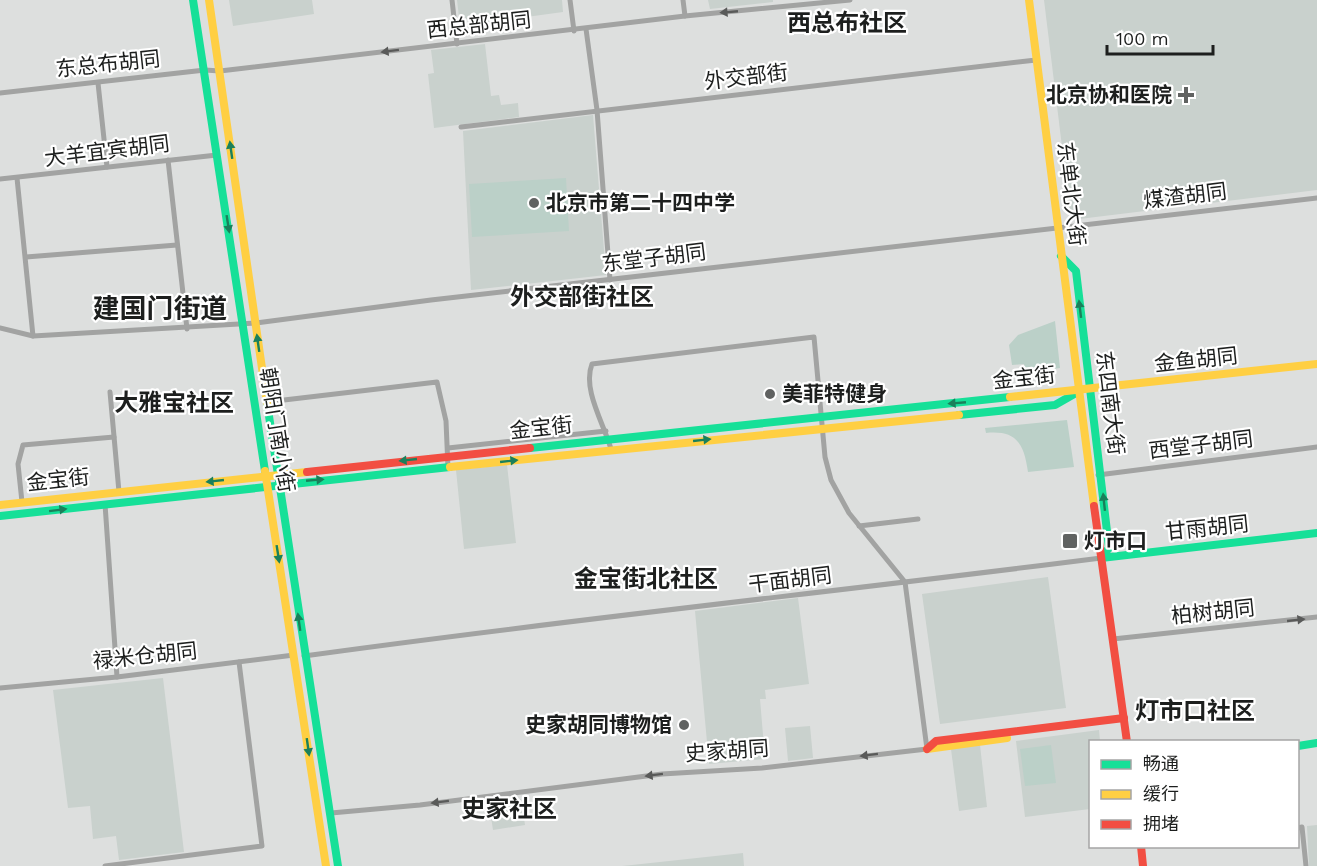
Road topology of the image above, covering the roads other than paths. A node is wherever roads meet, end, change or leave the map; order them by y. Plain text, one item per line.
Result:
1 (193, 0) edge
2 (209, 0) edge
3 (452, 0) edge
4 (570, 0) edge
5 (683, 0) edge
6 (850, 0) edge
7 (1029, 0) edge
8 (684, 16) junction
9 (586, 29) junction
10 (574, 31) junction
11 (457, 44) junction
12 (1036, 60) junction
13 (205, 70) junction
14 (220, 71) junction
15 (98, 83) junction
16 (0, 93) edge
17 (597, 110) junction
18 (461, 127) dead end
19 (217, 155) junction
20 (168, 160) junction
21 (107, 167) junction
22 (17, 178) junction
23 (0, 179) edge
24 (1317, 198) edge
25 (1057, 227) junction
26 (177, 245) junction
27 (1061, 255) junction
28 (26, 257) junction
29 (609, 280) junction
30 (255, 323) junction
31 (243, 324) junction
32 (0, 328) edge
33 (188, 328) junction
34 (33, 336) junction
35 (1317, 364) edge
36 (1090, 390) junction
37 (110, 392) dead end
38 (1078, 392) junction
39 (267, 402) junction
40 (821, 416) junction
41 (822, 428) junction
42 (607, 435) junction
43 (114, 437) junction
44 (1317, 447) edge
45 (611, 449) junction
46 (448, 452) junction
47 (448, 468) junction
48 (278, 474) junction
49 (1101, 474) junction
50 (1089, 476) junction
51 (267, 480) junction
52 (280, 484) junction
53 (119, 492) junction
54 (22, 502) junction
55 (0, 504) edge
56 (105, 504) junction
57 (0, 516) edge
58 (918, 519) dead end
59 (860, 526) junction
60 (1317, 533) edge
61 (1101, 558) junction
62 (905, 582) junction
63 (1317, 617) edge
64 (1113, 639) junction
65 (294, 655) junction
66 (304, 656) junction
67 (239, 662) junction
68 (117, 677) junction
69 (0, 688) edge
70 (1124, 720) junction
71 (1127, 740) edge
72 (1317, 743) edge
73 (1299, 746) edge
74 (927, 748) junction
75 (331, 813) junction
76 (1299, 828) edge
77 (1141, 848) edge
78 (166, 858) junction
79 (105, 866) edge
80 (167, 866) edge
81 (326, 866) edge
82 (338, 866) edge
83 (1143, 866) edge
84 (1306, 866) edge

1 - 13 main road, 朝阳门南小街
2 - 14 main road, 朝阳门南小街
3 - 11 street
4 - 10 street
5 - 8 street
6 -> 8 street, 西总部胡同
7 - 12 main road, 东单北大街
8 - 9 street, 西总部胡同
9 - 10 street, 西总部胡同
9 - 17 street
10 - 11 street, 西总部胡同
11 -> 14 street, 西总部胡同
12 - 17 street, 外交部街
12 - 25 main road, 东单北大街
13 - 14 street, 东总布胡同
13 - 15 street, 东总布胡同
13 - 19 main road, 朝阳门南小街
30 -> 14 main road, 朝阳门南小街
15 - 16 street, 东总布胡同
15 - 21 street
17 - 18 street, 外交部街
17 - 29 street
19 - 20 street, 大羊宜宾胡同
19 -> 31 main road, 朝阳门南小街
20 - 21 street, 大羊宜宾胡同
20 - 26 street
21 - 22 street, 大羊宜宾胡同
22 - 23 street, 大羊宜宾胡同
22 - 28 street
24 - 25 street, 煤渣胡同
25 - 27 main road, 东单北大街
25 - 29 street, 东堂子胡同
26 - 28 street
26 - 33 street
36 -> 27 main road, 东四南大街
27 - 38 main road, 东单北大街
28 - 34 street
29 - 30 street, 东堂子胡同
30 - 31 street, 东堂子胡同
39 -> 30 main road, 朝阳门南小街
31 - 33 street, 东堂子胡同
31 - 51 main road, 朝阳门南小街
32 - 34 street, 东堂子胡同
33 - 34 street, 东堂子胡同
35 - 36 main road, 金鱼胡同
36 - 38 main road, 金鱼胡同
36 - 49 main road, 东四南大街
37 - 43 street
38 -> 40 main road, 金宝街
38 - 41 main road, 金宝街
38 - 50 main road, 东四南大街
39 - 46 street
39 - 48 main road, 朝阳门南小街
40 - 41 street
40 - 42 main road, 金宝街
40 - 42 street
45 -> 41 main road, 金宝街
41 - 59 street
42 - 45 street
42 - 46 main road, 金宝街
43 - 53 street
43 - 54 street
44 - 49 street, 西堂子胡同
47 -> 45 main road, 金宝街
46 - 47 street
46 -> 48 main road, 金宝街
52 -> 47 main road, 金宝街
48 - 51 main road, 金宝街
48 - 52 main road, 朝阳门南小街
49 - 50 street, 西堂子胡同
61 -> 49 main road, 东四南大街
50 - 61 main road, 东四南大街
51 - 52 main road, 金宝街
51 -> 53 main road, 金宝街
51 - 56 main road, 金宝街
51 -> 65 main road, 朝阳门南小街
66 -> 52 main road, 朝阳门南小街
53 - 54 main road, 金宝街
54 - 55 main road, 金宝街
57 -> 56 main road, 金宝街
56 - 68 street
58 - 59 street
59 - 62 street
60 - 61 main road, 甘雨胡同
61 - 62 street, 干面胡同
61 - 64 main road, 东四南大街
62 - 66 street, 干面胡同
62 - 74 street
64 -> 63 street, 柏树胡同
64 - 70 main road, 东四南大街
65 - 67 street, 禄米仓胡同
65 -> 81 main road, 朝阳门南小街
66 - 75 main road, 朝阳门南小街
67 - 68 street, 禄米仓胡同
67 - 78 street
68 - 69 street, 禄米仓胡同
70 - 71 main road, 东四南大街
70 - 74 main road
72 - 73 main road
74 -> 75 street, 史家胡同
75 - 82 main road, 朝阳门南小街
76 - 84 street
77 - 83 main road
78 - 79 street
78 - 80 street

